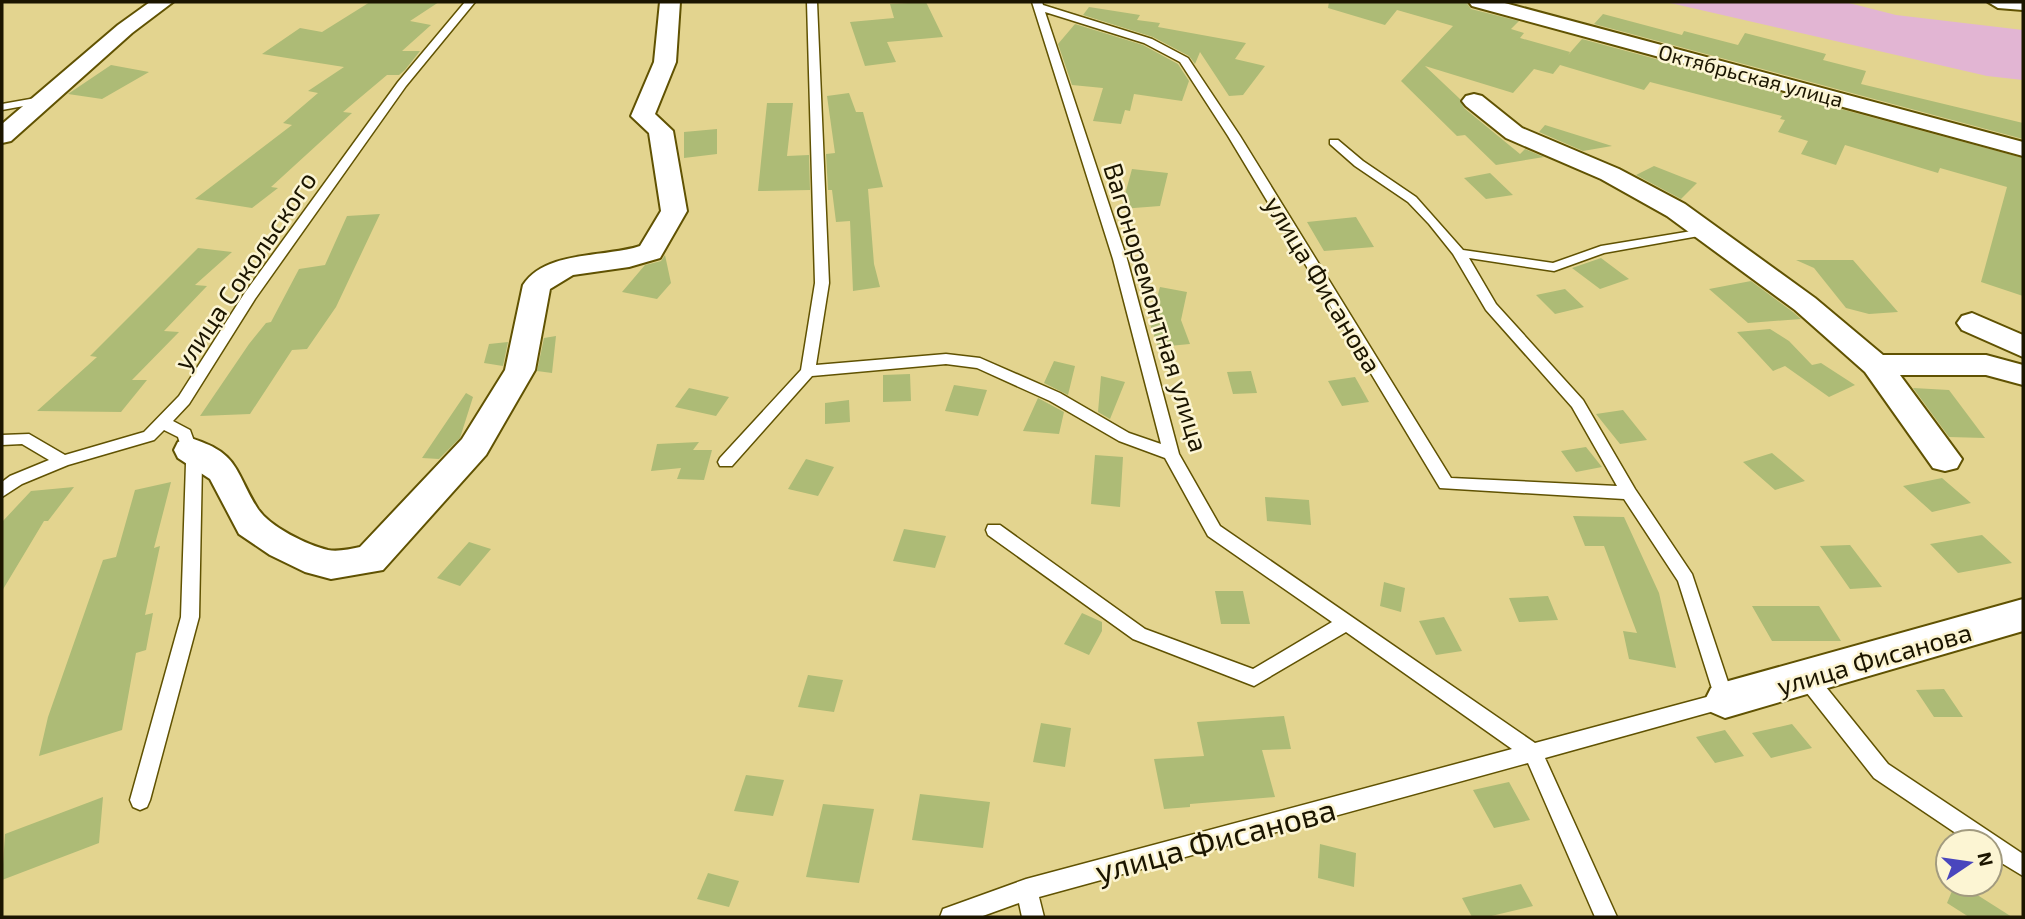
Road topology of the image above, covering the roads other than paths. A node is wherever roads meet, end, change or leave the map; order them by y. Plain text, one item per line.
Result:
1 (163, 2) edge
2 (470, 2) edge
3 (670, 2) edge
4 (812, 2) edge
5 (1479, 2) edge
6 (1998, 2) edge
7 (1039, 4) edge
8 (2023, 4) edge
9 (47, 100) junction
10 (1474, 101) dead end
11 (2, 107) edge
12 (2, 136) edge
13 (1334, 142) dead end
14 (2023, 149) edge
15 (1706, 231) junction
16 (1459, 253) junction
17 (1972, 323) dead end
18 (2023, 347) edge
19 (1876, 365) junction
20 (808, 372) junction
21 (2023, 375) edge
22 (162, 422) junction
23 (2, 440) edge
24 (190, 450) junction
25 (1171, 454) junction
26 (1945, 458) dead end
27 (64, 461) junction
28 (726, 462) dead end
29 (2, 491) edge
30 (1629, 493) junction
31 (994, 530) dead end
32 (2023, 615) edge
33 (1347, 622) junction
34 (1806, 677) junction
35 (1725, 700) junction
36 (1533, 752) junction
37 (140, 800) dead end
38 (1966, 828) edge
39 (2004, 853) edge
40 (2023, 866) edge
41 (1026, 890) junction
42 (951, 917) edge
43 (1032, 917) edge
44 (1606, 917) edge

1 - 9 street
2 - 22 lane, улица Сокольского
3 - 24 street
4 - 20 lane
5 - 14 street, Октябрьская улица
6 - 8 street
7 - 25 lane, Вагоноремонтная улица
7 - 30 lane, улица Фисанова
9 - 11 lane
9 - 12 street
10 - 15 street
13 - 16 lane
15 - 16 lane
15 - 19 street
16 - 30 lane
17 - 18 street
19 - 21 street
19 - 26 street
20 - 25 lane
20 - 28 lane
22 - 24 lane
22 - 27 lane, улица Сокольского
23 - 27 lane
24 - 37 lane
25 - 33 lane, Вагоноремонтная улица
27 - 29 lane, улица Сокольского
30 - 35 lane
31 - 33 lane
32 - 34 street, улица Фисанова
33 - 36 lane, Вагоноремонтная улица
34 - 35 street, улица Фисанова
34 - 38 lane
35 - 36 lane, улица Фисанова
36 - 41 lane, улица Фисанова
36 - 44 lane
39 - 40 lane
41 - 42 lane, улица Фисанова
41 - 43 lane

